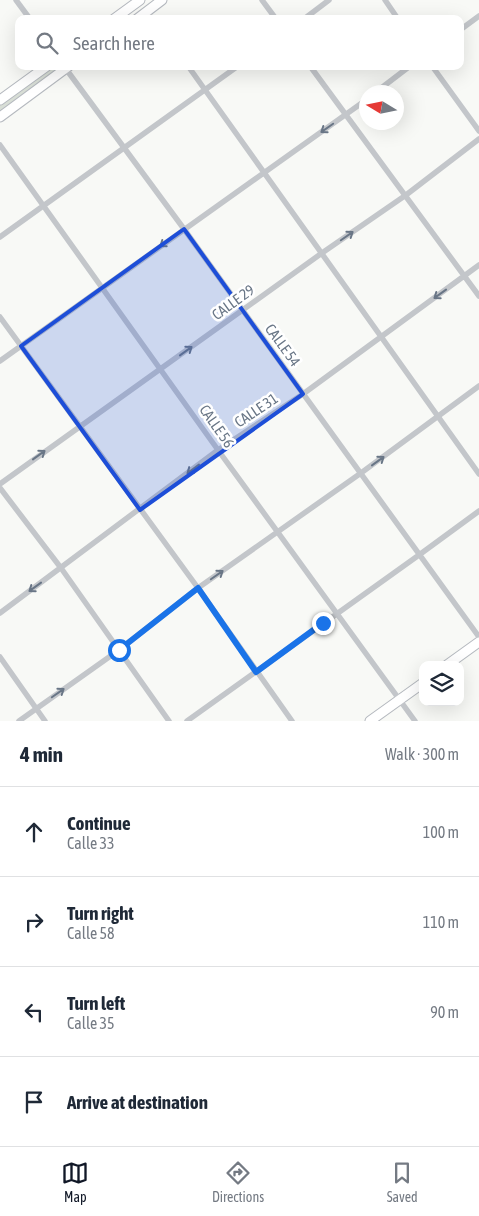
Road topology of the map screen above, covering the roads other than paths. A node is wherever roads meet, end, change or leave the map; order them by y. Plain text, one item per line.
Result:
1 (16, 0) edge
2 (139, 0) edge
3 (162, 0) edge
4 (262, 0) edge
5 (329, 0) edge
6 (385, 0) edge
7 (27, 15) edge
8 (119, 15) edge
9 (149, 15) edge
10 (273, 15) edge
11 (309, 15) edge
12 (395, 15) edge
13 (479, 16) edge
14 (464, 27) edge
15 (42, 70) edge
16 (63, 70) edge
17 (69, 70) edge
18 (191, 70) edge
19 (232, 70) edge
20 (313, 70) edge
21 (405, 70) edge
22 (435, 70) edge
23 (385, 85) edge
24 (205, 90) junction
25 (0, 100) edge
26 (359, 106) edge
27 (346, 116) junction
28 (0, 117) edge
29 (479, 131) edge
30 (479, 139) edge
31 (0, 145) edge
32 (124, 148) junction
33 (264, 172) junction
34 (406, 195) junction
35 (44, 206) junction
36 (184, 229) junction
37 (0, 238) edge
38 (322, 253) junction
39 (479, 266) edge
40 (464, 276) junction
41 (103, 288) junction
42 (479, 296) edge
43 (243, 310) junction
44 (0, 317) edge
45 (382, 337) junction
46 (21, 346) junction
47 (0, 361) edge
48 (161, 369) junction
49 (479, 386) edge
50 (303, 394) junction
51 (438, 417) junction
52 (79, 426) junction
53 (218, 450) junction
54 (361, 473) junction
55 (479, 474) edge
56 (0, 486) edge
57 (140, 510) junction
58 (479, 511) edge
59 (278, 532) junction
60 (419, 555) junction
61 (61, 568) junction
62 (198, 588) junction
63 (0, 613) edge
64 (337, 613) junction
65 (479, 637) edge
66 (479, 642) edge
67 (119, 650) junction
68 (0, 657) edge
69 (453, 661) edge
70 (256, 672) junction
71 (419, 686) edge
72 (400, 700) junction
73 (36, 708) junction
74 (19, 721) edge
75 (45, 721) edge
76 (170, 721) edge
77 (187, 721) edge
78 (292, 721) edge
79 (370, 721) edge
80 (415, 721) edge

1 - 7 street
2 - 8 main road
2 - 9 main road
3 - 9 main road
4 - 10 street
5 - 11 street
6 - 12 street
13 - 14 street
15 - 25 main road
16 - 28 main road
17 - 32 street, CALLE 54
18 - 24 street
19 - 24 street
20 - 27 street
21 - 23 street
22 - 29 street
24 - 32 street
24 - 33 street
26 - 27 street
27 -> 33 street
27 - 34 street
30 - 34 street, CALLE 29
31 - 35 street, CALLE 56
32 - 35 street
32 - 36 street, CALLE 54
33 - 36 street
33 - 38 street
38 -> 34 street, CALLE 29
34 - 40 street
35 - 37 street
35 - 41 street, CALLE 56
36 -> 41 street
36 - 43 street, CALLE 54
38 - 43 street, CALLE 29
38 - 45 street
39 - 40 street, CALLE 31
40 - 42 street
40 -> 45 street, CALLE 31
41 - 46 street
41 - 48 street, CALLE 56
48 -> 43 street, CALLE 29
43 - 50 street, CALLE 54
44 - 46 street
45 - 50 street, CALLE 31
45 - 51 street
46 - 47 street
46 - 52 street
48 - 52 street, CALLE 29
48 - 53 street, CALLE 56
49 - 51 street
50 - 53 street, CALLE 31
50 - 54 street, CALLE 54
54 -> 51 street
51 - 55 street
56 -> 52 street, CALLE 29
52 - 57 street
53 -> 57 street, CALLE 31
53 - 59 street, CALLE 56
54 - 59 street
54 - 60 street, CALLE 54
56 - 61 street
57 - 61 street, CALLE 31
57 - 62 street
58 - 60 street
62 -> 59 street
59 - 64 street, CALLE 56
60 - 64 street
60 - 65 street, CALLE 54
61 -> 63 street, CALLE 31
61 - 67 street
62 - 67 street
62 - 70 street
64 - 70 street
64 - 72 street, CALLE 56
66 - 69 main road
73 -> 67 street
67 - 76 street
68 - 73 street
70 - 77 street
70 - 78 street
71 - 72 main road
72 - 79 main road
72 - 80 street, CALLE 56
73 - 74 street
73 - 75 street

